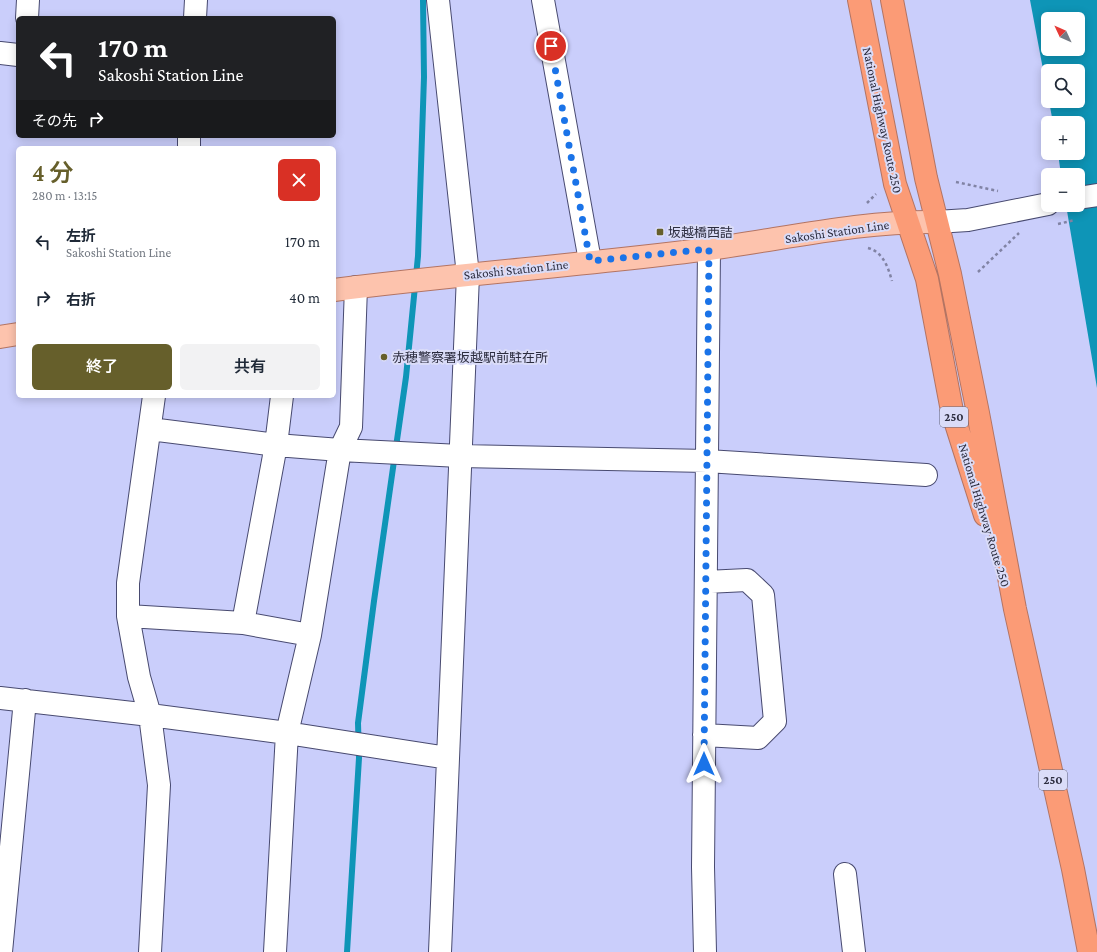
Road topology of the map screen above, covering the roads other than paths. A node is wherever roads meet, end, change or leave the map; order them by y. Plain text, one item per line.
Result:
1 (28, 0) edge
2 (196, 0) edge
3 (438, 0) edge
4 (543, 0) edge
5 (859, 0) edge
6 (892, 0) edge
7 (27, 16) edge
8 (195, 16) edge
9 (0, 53) edge
10 (16, 55) edge
11 (1097, 195) edge
12 (1085, 205) edge
13 (1049, 215) edge
14 (907, 222) junction
15 (936, 222) junction
16 (709, 249) junction
17 (590, 261) junction
18 (468, 275) junction
19 (356, 287) junction
20 (336, 290) edge
21 (16, 334) edge
22 (0, 337) edge
23 (154, 398) edge
24 (282, 398) edge
25 (150, 429) junction
26 (276, 445) junction
27 (340, 450) junction
28 (460, 456) junction
29 (707, 461) junction
30 (926, 475) dead end
31 (706, 582) junction
32 (1015, 609) junction
33 (128, 616) junction
34 (243, 623) junction
35 (310, 635) junction
36 (0, 698) edge
37 (25, 700) junction
38 (150, 715) junction
39 (287, 733) junction
40 (704, 735) junction
41 (448, 758) junction
42 (5, 859) edge
43 (845, 874) dead end
44 (1, 952) edge
45 (150, 952) edge
46 (275, 952) edge
47 (440, 952) edge
48 (705, 952) edge
49 (854, 952) edge
50 (1089, 952) edge

1 - 7 street
2 - 8 street
3 - 18 street
4 - 17 street
5 - 14 highway, National Highway Route 250 / 250
6 - 15 highway, National Highway Route 250 / 250
9 - 10 street
11 - 12 street
13 - 15 street
14 - 15 main road, Sakoshi Station Line
14 - 16 main road, Sakoshi Station Line
14 - 32 highway, National Highway Route 250 / 250
15 - 32 highway, National Highway Route 250 / 250
16 - 17 main road, Sakoshi Station Line
16 - 29 street
17 - 18 main road, Sakoshi Station Line
18 - 19 main road, Sakoshi Station Line
18 - 28 street
19 - 20 main road, Sakoshi Station Line
19 - 27 street
21 - 22 main road
23 - 25 street
24 - 26 street
25 - 26 street
25 - 33 street
26 - 27 street
26 - 34 street
27 - 28 street
27 - 35 street
28 - 29 street
28 - 41 street
29 - 30 street
29 - 31 street
31 - 40 street
31 - 40 street
32 - 50 highway, National Highway Route 250 / 250
33 - 34 street
33 - 38 street
34 - 35 street
35 - 39 street
36 - 37 street
37 - 38 street
37 - 42 street
38 - 39 street
38 - 45 street
39 - 41 street
39 - 46 street
40 - 48 street
41 - 47 street
42 - 44 street
43 - 49 street

